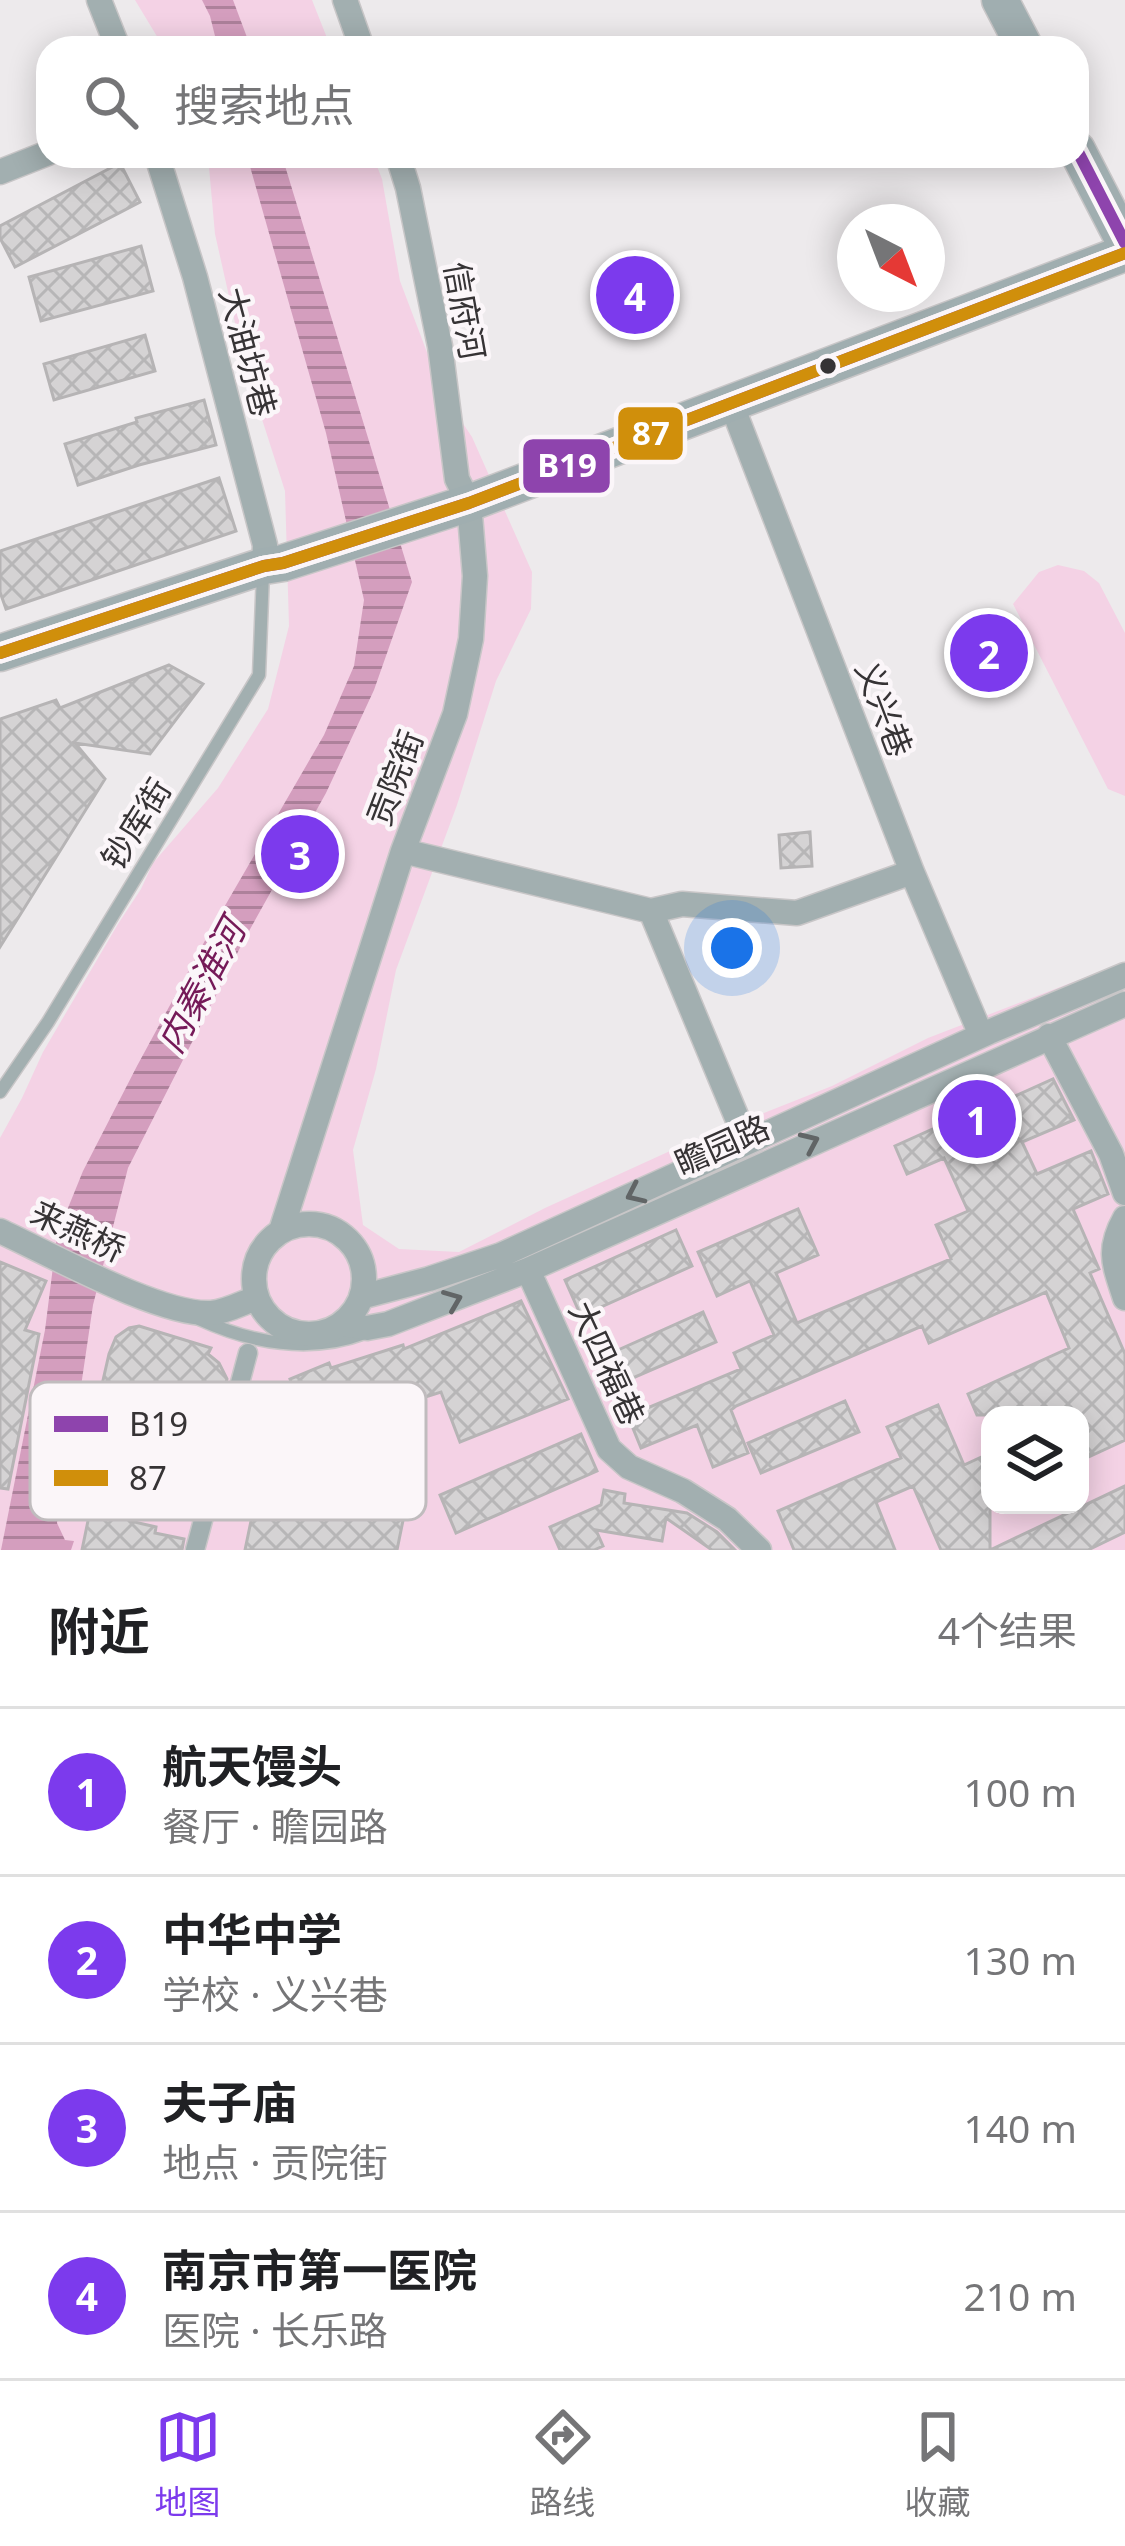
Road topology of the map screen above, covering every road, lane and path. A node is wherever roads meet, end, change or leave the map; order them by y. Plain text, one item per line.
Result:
1 (99, 0) edge
2 (1000, 0) edge
3 (349, 1) edge
4 (113, 36) edge
5 (359, 36) edge
6 (1019, 36) edge
7 (36, 158) edge
8 (161, 168) edge
9 (402, 168) edge
10 (1087, 168) edge
11 (0, 172) edge
12 (1125, 243) edge
13 (1125, 253) edge
14 (731, 403) junction
15 (463, 491) junction
16 (273, 565) junction
17 (0, 653) edge
18 (403, 851) junction
19 (912, 872) junction
20 (651, 911) junction
21 (1125, 974) edge
22 (1125, 1004) edge
23 (985, 1034) junction
24 (1049, 1036) junction
25 (955, 1048) junction
26 (1001, 1058) junction
27 (965, 1073) junction
28 (0, 1092) edge
29 (747, 1142) junction
30 (1125, 1193) edge
31 (1125, 1218) edge
32 (0, 1231) edge
33 (281, 1231) junction
34 (528, 1270) junction
35 (362, 1297) junction
36 (256, 1298) junction
37 (1125, 1298) edge
38 (181, 1311) junction
39 (341, 1324) junction
40 (388, 1324) junction
41 (248, 1353) dead end
42 (240, 1382) edge
43 (203, 1520) edge
44 (195, 1550) edge
45 (759, 1550) edge

1 - 4 street
2 - 6 main road
3 - 5 street
7 - 11 street
8 - 16 street, 大油坊巷
9 - 15 street, 信府河
10 - 12 main road
13 - 14 main road
14 - 15 main road
14 - 19 street, 义兴巷
15 - 16 main road
15 - 18 street, 贡院街
16 - 17 main road
16 - 28 lane, 钞库街
18 - 20 street
18 - 33 street, 贡院街
19 - 20 street
19 - 23 street, 义兴巷
20 - 29 street
21 - 23 street, 瞻园路
22 - 24 street, 瞻园路
23 - 25 street, 瞻园路
23 - 26 street, 义兴巷
24 - 26 street, 瞻园路
24 - 30 street
25 - 27 street
25 - 29 street, 瞻园路
26 - 27 street, 瞻园路
34 -> 27 street, 瞻园路
29 -> 35 street, 瞻园路
31 - 37 street
32 - 38 street, 来燕桥
33 - 35 street
33 - 36 street
40 -> 34 street, 瞻园路
34 - 45 street, 大四福巷
35 - 39 street
36 - 38 street
36 - 39 street
38 - 40 lane
39 - 40 street, 瞻园路
41 - 42 street
43 - 44 street

